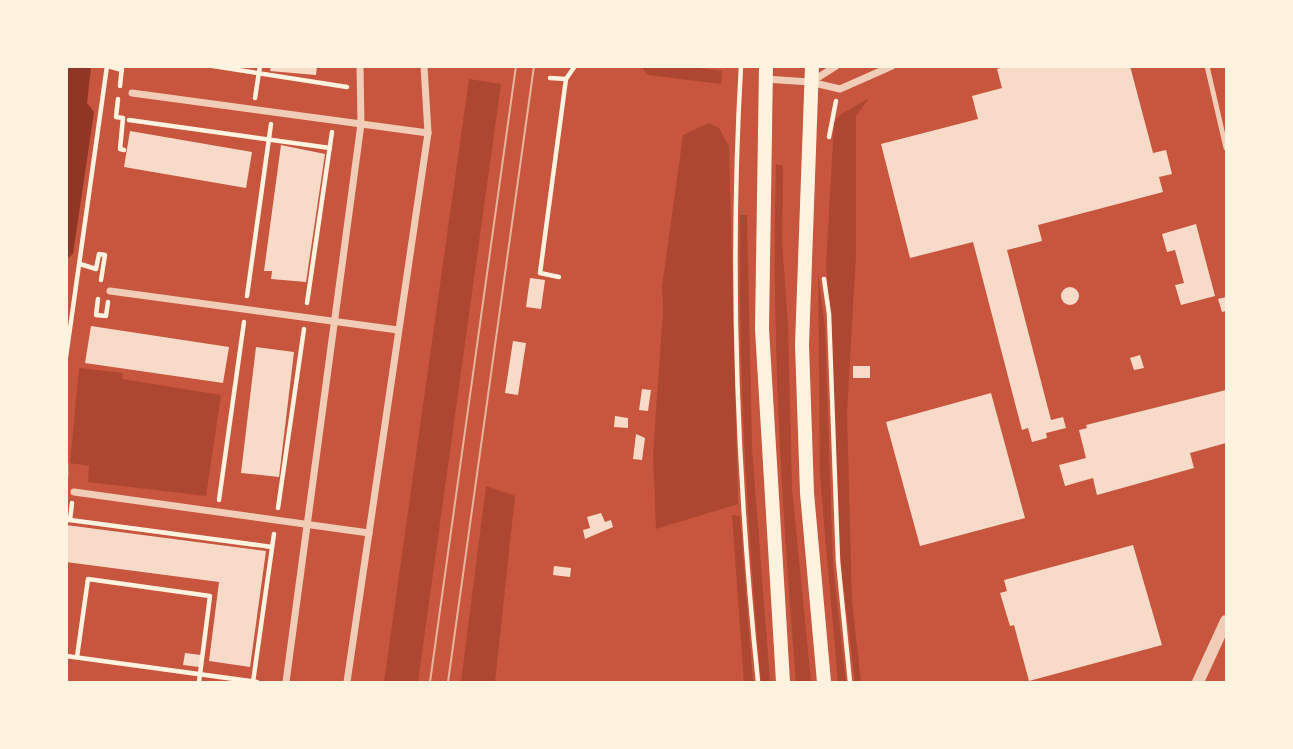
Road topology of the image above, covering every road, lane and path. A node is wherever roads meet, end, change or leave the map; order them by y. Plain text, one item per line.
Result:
1 (108, 66) edge
2 (213, 66) edge
3 (360, 66) edge
4 (424, 66) edge
5 (575, 66) edge
6 (741, 66) edge
7 (812, 66) edge
8 (836, 66) edge
9 (892, 66) edge
10 (1207, 66) edge
11 (122, 70) dead end
12 (259, 70) edge
13 (765, 73) edge
14 (550, 78) dead end
15 (566, 79) junction
16 (810, 82) junction
17 (840, 89) junction
18 (361, 90) junction
19 (132, 93) dead end
20 (254, 110) junction
21 (116, 117) dead end
22 (129, 120) dead end
23 (361, 124) junction
24 (428, 133) junction
25 (828, 142) dead end
26 (330, 148) dead end
27 (1227, 148) edge
28 (124, 150) dead end
29 (823, 275) dead end
30 (559, 276) dead end
31 (110, 291) dead end
32 (335, 322) junction
33 (398, 330) junction
34 (66, 357) edge
35 (66, 465) edge
36 (66, 476) edge
37 (74, 492) dead end
38 (70, 520) dead end
39 (276, 520) junction
40 (307, 524) junction
41 (369, 533) junction
42 (272, 547) junction
43 (1227, 621) edge
44 (66, 656) edge
45 (77, 657) junction
46 (200, 675) junction
47 (199, 682) edge
48 (254, 682) edge
49 (286, 682) edge
50 (347, 682) edge
51 (758, 682) edge
52 (783, 682) edge
53 (824, 682) edge
54 (850, 682) edge
55 (1198, 682) edge

1 - 11 path
1 - 34 path
2 - 12 path
3 - 18 street
4 - 24 street
5 - 15 path
6 - 51 path
7 - 16 main road
8 - 16 street
9 - 17 street
10 - 27 lane
12 - 18 path
12 - 20 path
13 - 16 street
13 - 52 main road
14 - 15 path
15 - 30 path
16 - 17 street
16 - 53 main road
17 - 25 path
18 - 23 street
19 - 20 street
20 - 23 street
21 - 28 path
22 - 26 path
23 - 24 street
23 - 32 street
24 - 33 street
29 - 54 path
31 - 32 street
32 - 33 street
32 - 40 street
33 - 41 street
35 - 36 path
37 - 39 street
38 - 42 path
39 - 40 street
39 - 42 path
40 - 41 street
40 - 49 street
41 - 50 street
42 - 48 path
43 - 55 street
44 - 45 path
45 - 46 path
45 - 46 path
46 - 47 path
46 - 48 path

